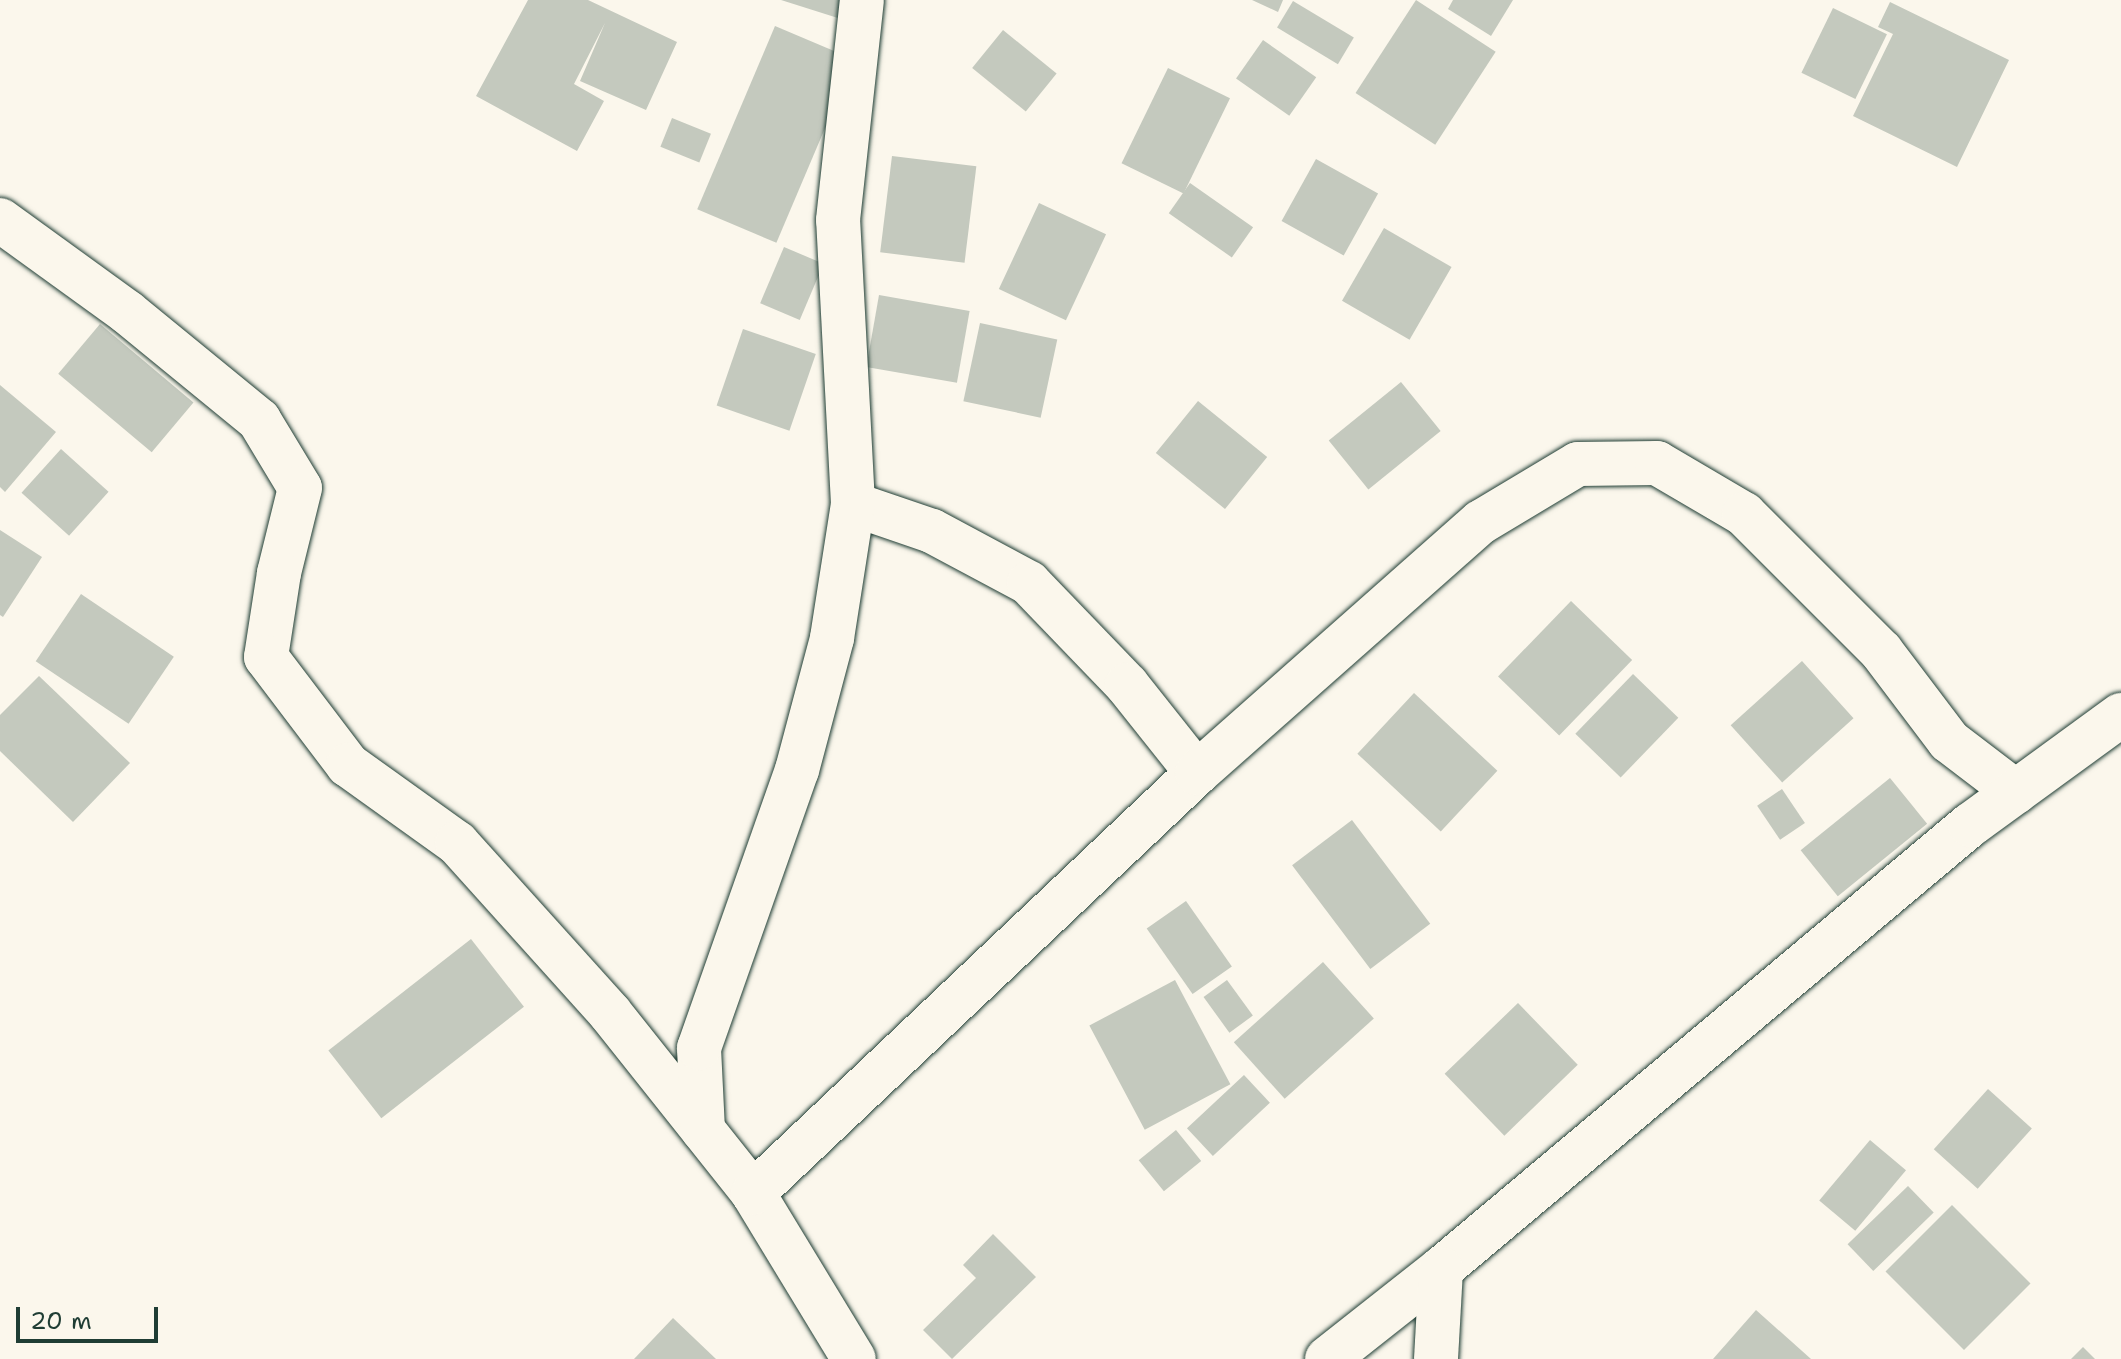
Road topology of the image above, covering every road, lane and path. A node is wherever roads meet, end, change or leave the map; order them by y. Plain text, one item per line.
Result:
1 (862, 0) edge
2 (0, 220) edge
3 (853, 504) junction
4 (2121, 715) edge
5 (1197, 773) junction
6 (2016, 792) junction
7 (703, 1130) junction
8 (753, 1193) junction
9 (1441, 1269) junction
10 (854, 1359) edge
11 (1327, 1359) edge
12 (1436, 1359) edge

1 - 3 street
2 - 7 street
3 - 5 street
3 - 7 street
4 - 6 street
5 - 6 street
5 - 8 street
6 - 9 street
7 - 8 street
8 - 10 street
9 - 11 street
9 - 12 street

